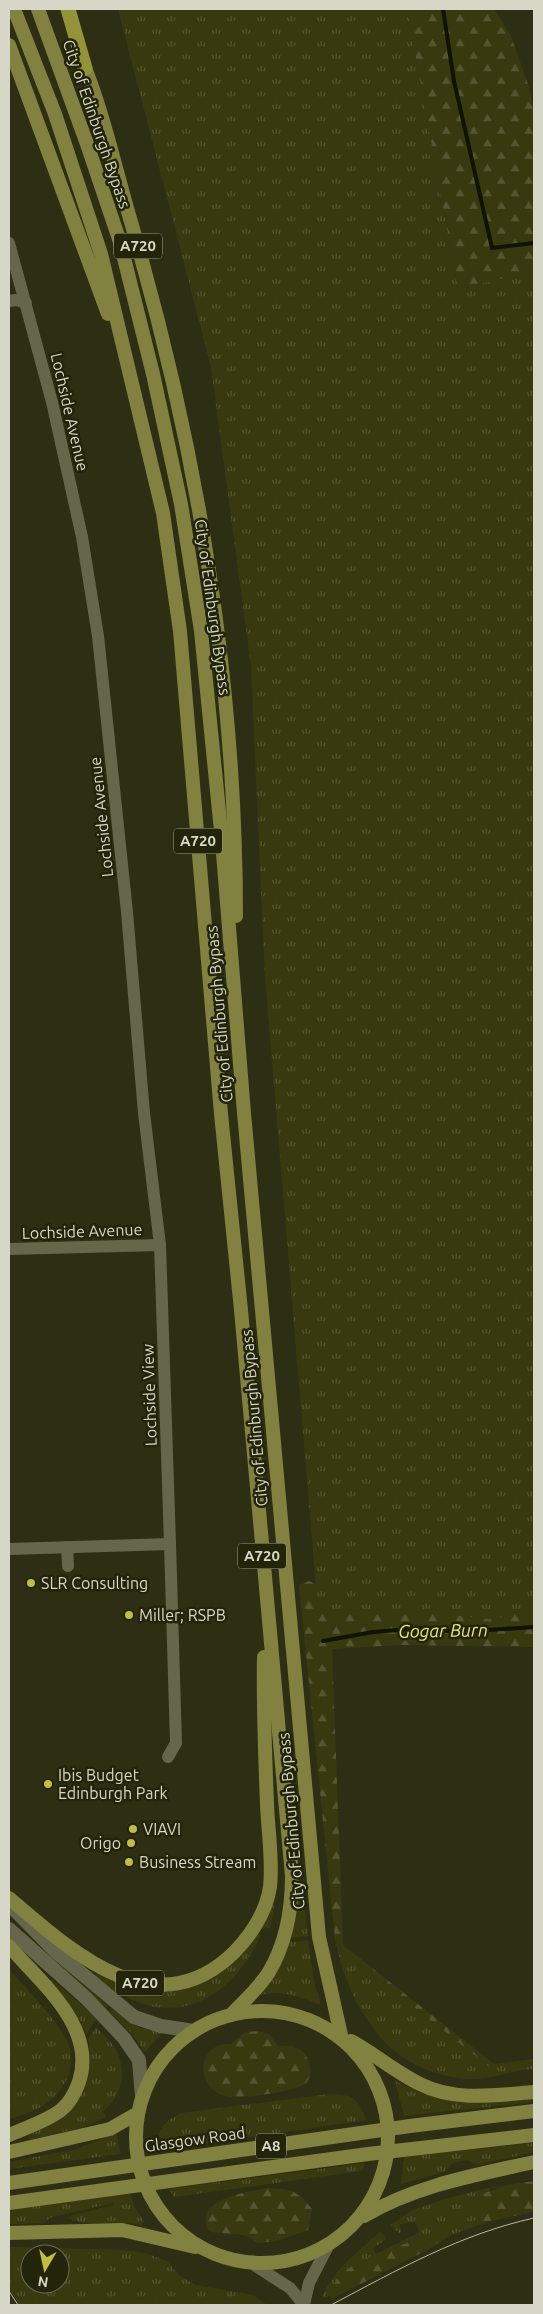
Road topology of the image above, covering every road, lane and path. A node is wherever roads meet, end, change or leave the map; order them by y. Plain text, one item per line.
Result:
1 (14, 9) edge
2 (38, 9) edge
3 (60, 9) edge
4 (68, 9) edge
5 (9, 45) edge
6 (85, 68) junction
7 (9, 243) edge
8 (9, 301) edge
9 (26, 303) junction
10 (131, 375) junction
11 (236, 1018) junction
12 (160, 1246) junction
13 (9, 1249) edge
14 (170, 1544) junction
15 (67, 1547) junction
16 (9, 1549) edge
17 (68, 1566) dead end
18 (265, 1590) junction
19 (168, 1757) dead end
20 (9, 1898) edge
21 (9, 1904) edge
22 (9, 1930) edge
23 (9, 1946) edge
24 (230, 2015) junction
25 (194, 2031) junction
26 (343, 2036) junction
27 (534, 2092) edge
28 (142, 2098) junction
29 (534, 2111) edge
30 (138, 2114) junction
31 (9, 2135) edge
32 (534, 2135) edge
33 (9, 2152) edge
34 (534, 2162) edge
35 (9, 2183) edge
36 (9, 2203) edge
37 (360, 2218) junction
38 (9, 2233) edge
39 (328, 2246) junction
40 (201, 2248) junction
41 (251, 2263) junction
42 (304, 2305) edge

1 - 10 main road, City of Edinburgh Bypass / A720
2 - 11 main road, City of Edinburgh Bypass / A720
3 - 6 main road, A720
4 - 6 highway
5 - 10 main road, A720
6 - 11 main road, A720
7 - 9 street, Lochside Avenue
8 - 9 street
9 - 12 street, Lochside Avenue
10 - 18 main road, City of Edinburgh Bypass / A720
11 - 26 main road, City of Edinburgh Bypass / A720
12 - 13 street, Lochside Avenue
12 - 14 street, Lochside View
14 - 15 street
14 - 19 street, Lochside View
15 - 16 street
15 - 17 street
18 - 20 main road, A720
18 - 24 main road, City of Edinburgh Bypass / A720
21 - 25 street
22 - 28 street
23 - 31 main road
24 - 25 main road
24 - 26 main road
25 - 28 main road
26 - 27 main road
26 - 37 main road
28 - 30 main road
29 - 35 main road, Glasgow Road / A8
30 - 33 main road
30 - 40 main road
32 - 36 main road, A8
34 - 37 main road
37 - 39 main road
38 - 40 main road
39 - 41 main road
39 - 42 street
40 - 41 main road
41 - 42 street

